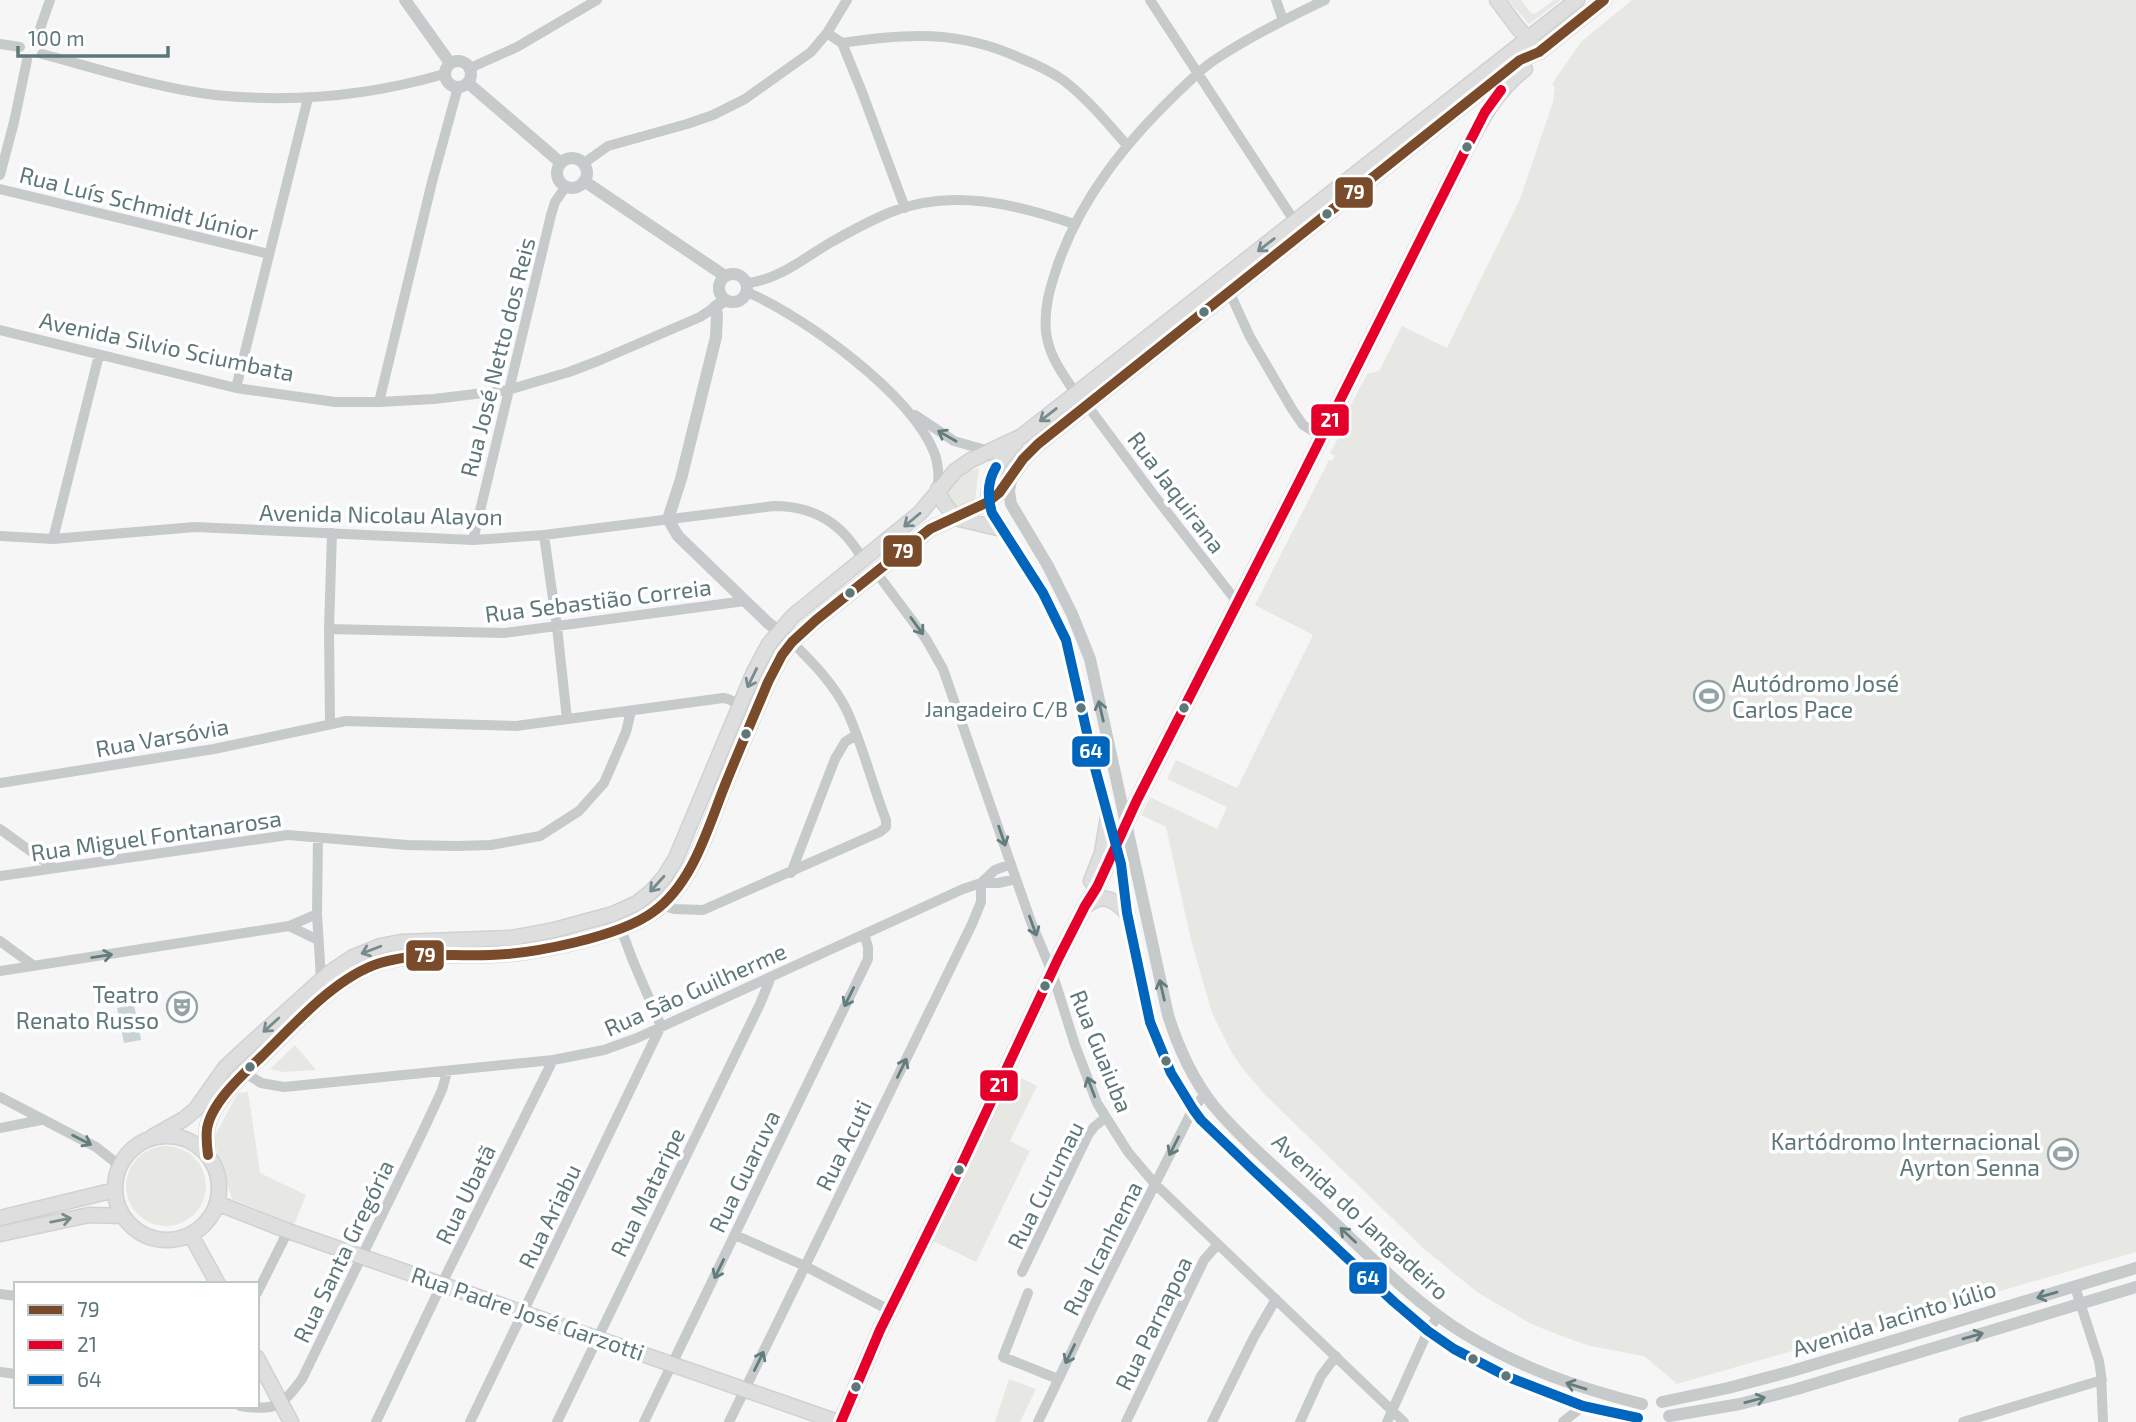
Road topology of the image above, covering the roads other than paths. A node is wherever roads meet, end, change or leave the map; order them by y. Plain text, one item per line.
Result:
1 (50, 0) edge
2 (405, 0) edge
3 (597, 0) edge
4 (847, 0) edge
5 (1150, 0) edge
6 (1276, 0) edge
7 (1325, 0) edge
8 (1497, 0) edge
9 (1577, 0) edge
10 (1604, 0) edge
11 (1283, 20) junction
12 (827, 33) junction
13 (1527, 39) junction
14 (36, 40) junction
15 (842, 43) junction
16 (0, 44) edge
17 (20, 47) junction
18 (1539, 52) junction
19 (42, 54) junction
20 (27, 61) junction
21 (470, 68) junction
22 (447, 69) junction
23 (1198, 73) junction
24 (463, 85) junction
25 (307, 98) junction
26 (1127, 145) junction
27 (561, 163) junction
28 (584, 163) junction
29 (0, 175) edge
30 (584, 181) junction
31 (566, 186) junction
32 (0, 189) edge
33 (905, 208) junction
34 (1295, 222) junction
35 (1074, 224) junction
36 (269, 254) junction
37 (725, 276) junction
38 (747, 288) junction
39 (1229, 291) junction
40 (720, 304) junction
41 (0, 330) edge
42 (99, 355) junction
43 (236, 388) junction
44 (508, 390) junction
45 (1076, 394) junction
46 (379, 402) junction
47 (1087, 405) junction
48 (910, 412) junction
49 (1022, 436) junction
50 (1321, 436) junction
51 (989, 451) junction
52 (1012, 475) junction
53 (938, 489) junction
54 (988, 502) junction
55 (955, 518) junction
56 (668, 519) junction
57 (1002, 529) junction
58 (332, 533) junction
59 (544, 535) junction
60 (0, 536) edge
61 (52, 539) junction
62 (473, 540) junction
63 (863, 560) junction
64 (1048, 566) junction
65 (876, 572) junction
66 (1033, 575) junction
67 (745, 601) junction
68 (1237, 602) junction
69 (557, 627) junction
70 (329, 629) junction
71 (778, 631) junction
72 (792, 642) junction
73 (739, 704) junction
74 (632, 711) junction
75 (567, 719) junction
76 (330, 723) junction
77 (856, 735) junction
78 (0, 783) edge
79 (1108, 817) junction
80 (1125, 823) junction
81 (0, 829) edge
82 (318, 838) junction
83 (1117, 846) junction
84 (1011, 864) junction
85 (54, 868) junction
86 (791, 873) junction
87 (0, 876) edge
88 (1016, 879) junction
89 (981, 883) junction
90 (661, 905) junction
91 (1085, 906) junction
92 (1127, 913) junction
93 (317, 915) junction
94 (289, 926) junction
95 (621, 929) junction
96 (864, 934) junction
97 (318, 940) junction
98 (0, 941) edge
99 (34, 966) junction
100 (0, 971) edge
101 (1052, 972) junction
102 (771, 977) junction
103 (321, 979) junction
104 (328, 993) junction
105 (661, 1026) junction
106 (553, 1060) junction
107 (244, 1072) junction
108 (447, 1072) junction
109 (1205, 1094) junction
110 (0, 1097) edge
111 (1193, 1109) junction
112 (1105, 1118) junction
113 (41, 1119) junction
114 (0, 1128) edge
115 (152, 1138) junction
116 (208, 1155) junction
117 (120, 1166) junction
118 (1155, 1184) junction
119 (115, 1190) junction
120 (218, 1203) junction
121 (123, 1216) junction
122 (0, 1218) edge
123 (288, 1231) junction
124 (0, 1234) edge
125 (191, 1235) junction
126 (735, 1235) junction
127 (1218, 1244) junction
128 (362, 1255) junction
129 (805, 1266) junction
130 (2136, 1268) edge
131 (1022, 1272) dead end
132 (217, 1282) edge
133 (443, 1284) junction
134 (2075, 1287) junction
135 (2136, 1287) edge
136 (259, 1289) edge
137 (1028, 1293) dead end
138 (1276, 1299) junction
139 (2081, 1304) junction
140 (889, 1310) junction
141 (524, 1312) junction
142 (1438, 1316) junction
143 (1428, 1331) junction
144 (598, 1338) junction
145 (1336, 1356) junction
146 (259, 1362) edge
147 (672, 1364) junction
148 (1058, 1380) junction
149 (2102, 1380) junction
150 (745, 1390) junction
151 (1662, 1402) junction
152 (280, 1403) junction
153 (1642, 1404) junction
154 (1583, 1406) junction
155 (259, 1408) edge
156 (1392, 1411) junction
157 (1638, 1420) edge
158 (1668, 1420) edge
159 (291, 1422) edge
160 (376, 1422) edge
161 (470, 1422) edge
162 (557, 1422) edge
163 (644, 1422) edge
164 (729, 1422) edge
165 (840, 1422) edge
166 (1038, 1422) edge
167 (1126, 1422) edge
168 (1212, 1422) edge
169 (1300, 1422) edge
170 (1387, 1422) edge
171 (1404, 1422) edge
172 (1563, 1422) edge
173 (1963, 1422) edge
174 (2103, 1422) edge

1 - 14 street
2 - 22 street
3 - 21 street
4 - 12 street
5 - 23 street
6 - 11 street
7 - 11 street
8 - 13 main road
9 - 13 main road
10 - 18 main road
11 - 23 street
12 - 15 street
12 - 28 street
13 - 18 main road
13 - 34 main road
14 - 17 street
14 - 19 street
15 - 26 street
15 - 33 street
16 - 17 street
17 - 20 street
18 - 39 main road
18 - 50 main road
19 - 20 street
19 - 25 street
20 - 29 street
21 - 22 street
21 - 24 street
22 - 24 street
22 - 25 street
23 - 26 street
23 - 34 street
24 - 27 street
24 - 46 street
25 - 36 street
26 - 35 street
27 - 28 street
27 - 31 street
28 - 30 street
30 - 31 street
30 - 37 street
31 - 44 street, Rua José Netto dos Reis
32 - 36 street, Rua Luís Schmidt Júnior
33 - 35 street
33 - 38 street
34 -> 45 main road
35 - 45 street
36 - 43 street
37 - 38 street
37 - 40 street
38 - 40 street
38 - 48 street
39 - 47 main road
39 - 50 street
40 - 44 street, Avenida Silvio Sciumbata
40 - 56 street
41 - 42 street, Avenida Silvio Sciumbata
42 - 43 street, Avenida Silvio Sciumbata
42 - 61 street
43 - 46 street, Avenida Silvio Sciumbata
44 - 46 street, Avenida Silvio Sciumbata
44 - 62 street, Rua José Netto dos Reis
45 -> 49 main road
47 - 52 main road
47 - 68 street, Rua Jaquirana
51 -> 48 street
48 - 53 street
49 - 51 main road
49 - 54 main road
50 - 68 main road
51 - 53 main road
52 - 54 main road
52 - 64 street, Avenida do Jangadeiro
53 - 55 main road
53 -> 63 main road
54 - 55 main road
54 - 57 street, Avenida do Jangadeiro
55 - 57 main road
55 - 65 main road
56 - 59 street, Avenida Nicolau Alayon
56 - 63 street, Avenida Nicolau Alayon
56 - 67 street
57 - 66 street, Avenida do Jangadeiro
58 - 61 street, Avenida Nicolau Alayon
58 - 62 street, Avenida Nicolau Alayon
58 - 70 street
59 - 62 street, Avenida Nicolau Alayon
59 - 69 street
60 - 61 street, Avenida Nicolau Alayon
63 - 71 main road
64 - 66 street
80 -> 64 street, Avenida do Jangadeiro
65 - 72 main road
65 -> 84 street, Rua Guaiuba
66 - 79 street, Avenida do Jangadeiro
67 - 69 street, Rua Sebastião Correia
67 - 71 street
68 - 80 main road
69 - 70 street, Rua Sebastião Correia
69 - 75 street
70 - 76 street
71 - 72 street
71 -> 73 main road
72 - 77 street
72 - 90 main road
73 - 74 street, Rua Varsóvia
73 -> 103 main road
74 - 75 street, Rua Varsóvia
74 - 82 street, Rua Miguel Fontanarosa
75 - 76 street, Rua Varsóvia
76 - 78 street, Rua Varsóvia
77 - 86 street
77 - 86 street
79 - 83 street, Avenida do Jangadeiro
79 - 91 main road
80 - 83 main road
109 -> 80 street, Avenida do Jangadeiro
81 - 85 street
82 - 85 street, Rua Miguel Fontanarosa
82 - 93 street
83 - 91 main road
83 - 92 street, Avenida do Jangadeiro
84 - 88 street, Rua Guaiuba
84 - 89 street, Rua São Guilherme
85 - 87 street, Rua Miguel Fontanarosa
86 - 90 street
88 - 89 street, Rua São Guilherme
88 -> 101 street, Rua Guaiuba
89 - 96 street, Rua São Guilherme
129 -> 89 street, Rua Acuti
90 - 95 main road
91 - 92 main road
91 - 101 main road
92 - 111 street, Avenida do Jangadeiro
93 - 94 street
93 - 97 street
94 - 97 street
99 -> 94 street
95 - 104 main road
95 - 105 street
96 - 102 street, Rua São Guilherme
96 -> 126 street, Rua Guaruva
97 - 103 street
98 - 99 street
99 - 100 street
112 -> 101 street, Rua Guaiuba
101 - 140 main road
102 - 105 street, Rua São Guilherme
102 - 144 street, Rua Mataripe
103 - 104 street
103 -> 115 main road
104 - 107 main road
105 - 106 street, Rua São Guilherme
105 - 141 street, Rua Ariabu
106 - 108 street, Rua São Guilherme
106 - 133 street, Rua Ubatã
107 - 108 street, Rua São Guilherme
107 - 116 main road
108 - 128 street, Rua Santa Gregória
109 - 111 street, Rua Icanhema
142 -> 109 street, Avenida do Jangadeiro
110 - 113 street
111 -> 118 street, Rua Icanhema
111 - 143 street, Avenida do Jangadeiro
112 - 118 street, Rua Guaiuba
112 - 131 street, Rua Curumau
113 - 114 street
113 -> 117 street
115 - 116 main road
115 - 117 main road
116 - 120 main road
117 - 119 main road
118 - 127 street, Rua Guaiuba
118 -> 148 street, Rua Icanhema
119 - 121 main road
119 - 122 main road
120 - 123 main road, Rua Padre José Garzotti
120 - 125 main road
124 -> 121 main road
121 - 125 main road
123 - 128 main road, Rua Padre José Garzotti
123 - 136 street
125 - 132 main road
126 - 129 street
126 -> 147 street, Rua Guaruva
127 - 138 street, Rua Guaiuba
127 - 167 street, Rua Parnapoa
128 - 133 main road, Rua Padre José Garzotti
128 - 152 street, Rua Santa Gregória
129 - 140 street
150 -> 129 street, Rua Acuti
130 - 134 street, Avenida Jacinto Júlio
133 - 141 main road, Rua Padre José Garzotti
133 - 160 street, Rua Ubatã
134 - 139 street
134 -> 151 street, Avenida Jacinto Júlio
135 - 139 street, Avenida Jacinto Júlio
137 - 148 street
138 - 145 street, Rua Guaiuba
138 - 168 street
139 - 149 street
158 -> 139 street, Avenida Jacinto Júlio
140 - 165 main road
141 - 144 main road, Rua Padre José Garzotti
141 - 161 street, Rua Ariabu
142 - 143 street
153 -> 142 street, Avenida do Jangadeiro
143 - 154 street, Avenida do Jangadeiro
143 - 156 street
144 - 147 main road, Rua Padre José Garzotti
144 - 162 street, Rua Mataripe
145 - 156 street, Rua Guaiuba
145 - 169 street
146 - 152 main road
147 - 150 main road, Rua Padre José Garzotti
147 - 163 street, Rua Guaruva
148 - 166 street, Rua Icanhema
149 - 173 street
149 - 174 street
150 - 164 street, Rua Acuti
150 - 165 main road, Rua Padre José Garzotti
151 - 153 street, Avenida Jacinto Júlio
151 - 158 street
152 - 155 street
152 - 159 main road
153 - 157 street
154 - 157 street, Avenida do Jangadeiro
154 - 172 street
156 - 170 street
156 - 171 street, Rua Guaiuba

